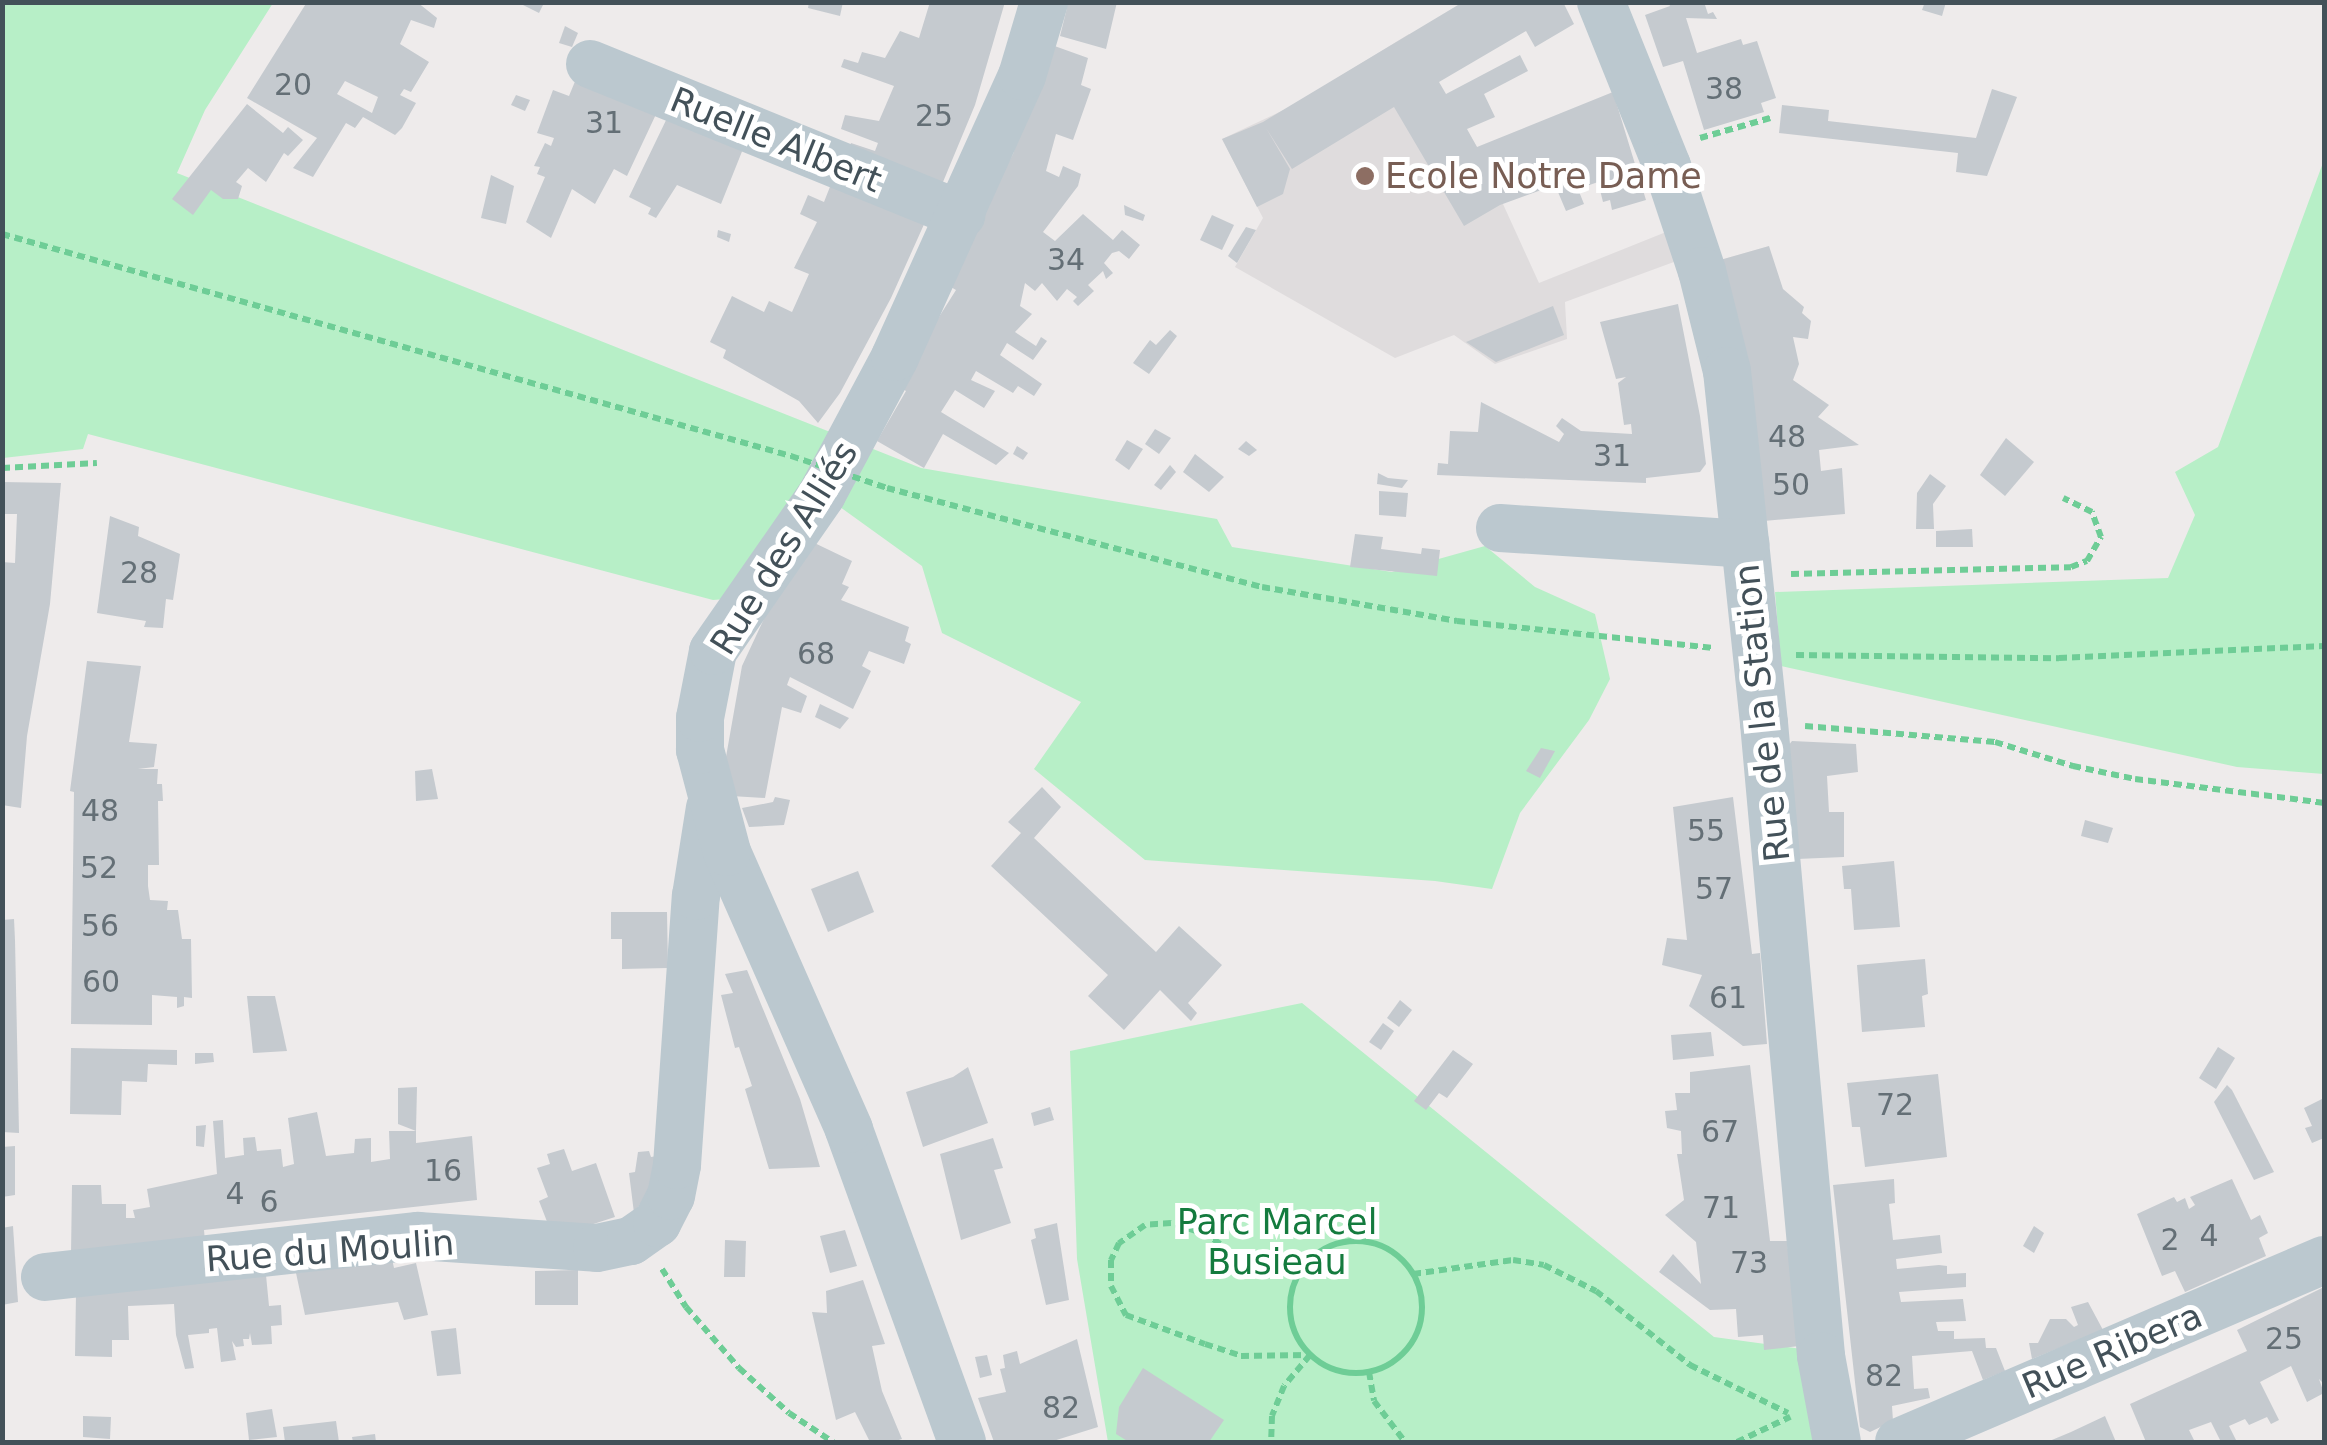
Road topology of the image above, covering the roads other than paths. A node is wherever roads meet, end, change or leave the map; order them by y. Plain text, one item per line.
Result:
1 (1044, 2) edge
2 (1601, 2) edge
3 (590, 64) dead end
4 (962, 216) junction
5 (1500, 528) dead end
6 (1746, 559) junction
7 (712, 798) junction
8 (2324, 1260) edge
9 (45, 1277) dead end
10 (962, 1442) edge
11 (1837, 1442) edge
12 (1900, 1442) edge

1 - 4 street, Rue des Alliés
2 - 6 street, Rue de la Station
3 - 4 street, Ruelle Albert
4 - 7 street, Rue des Alliés
5 - 6 street
6 - 11 street, Rue de la Station
7 - 9 street, Rue du Moulin
7 - 10 street, Rue des Alliés
8 - 12 street, Rue Ribera

